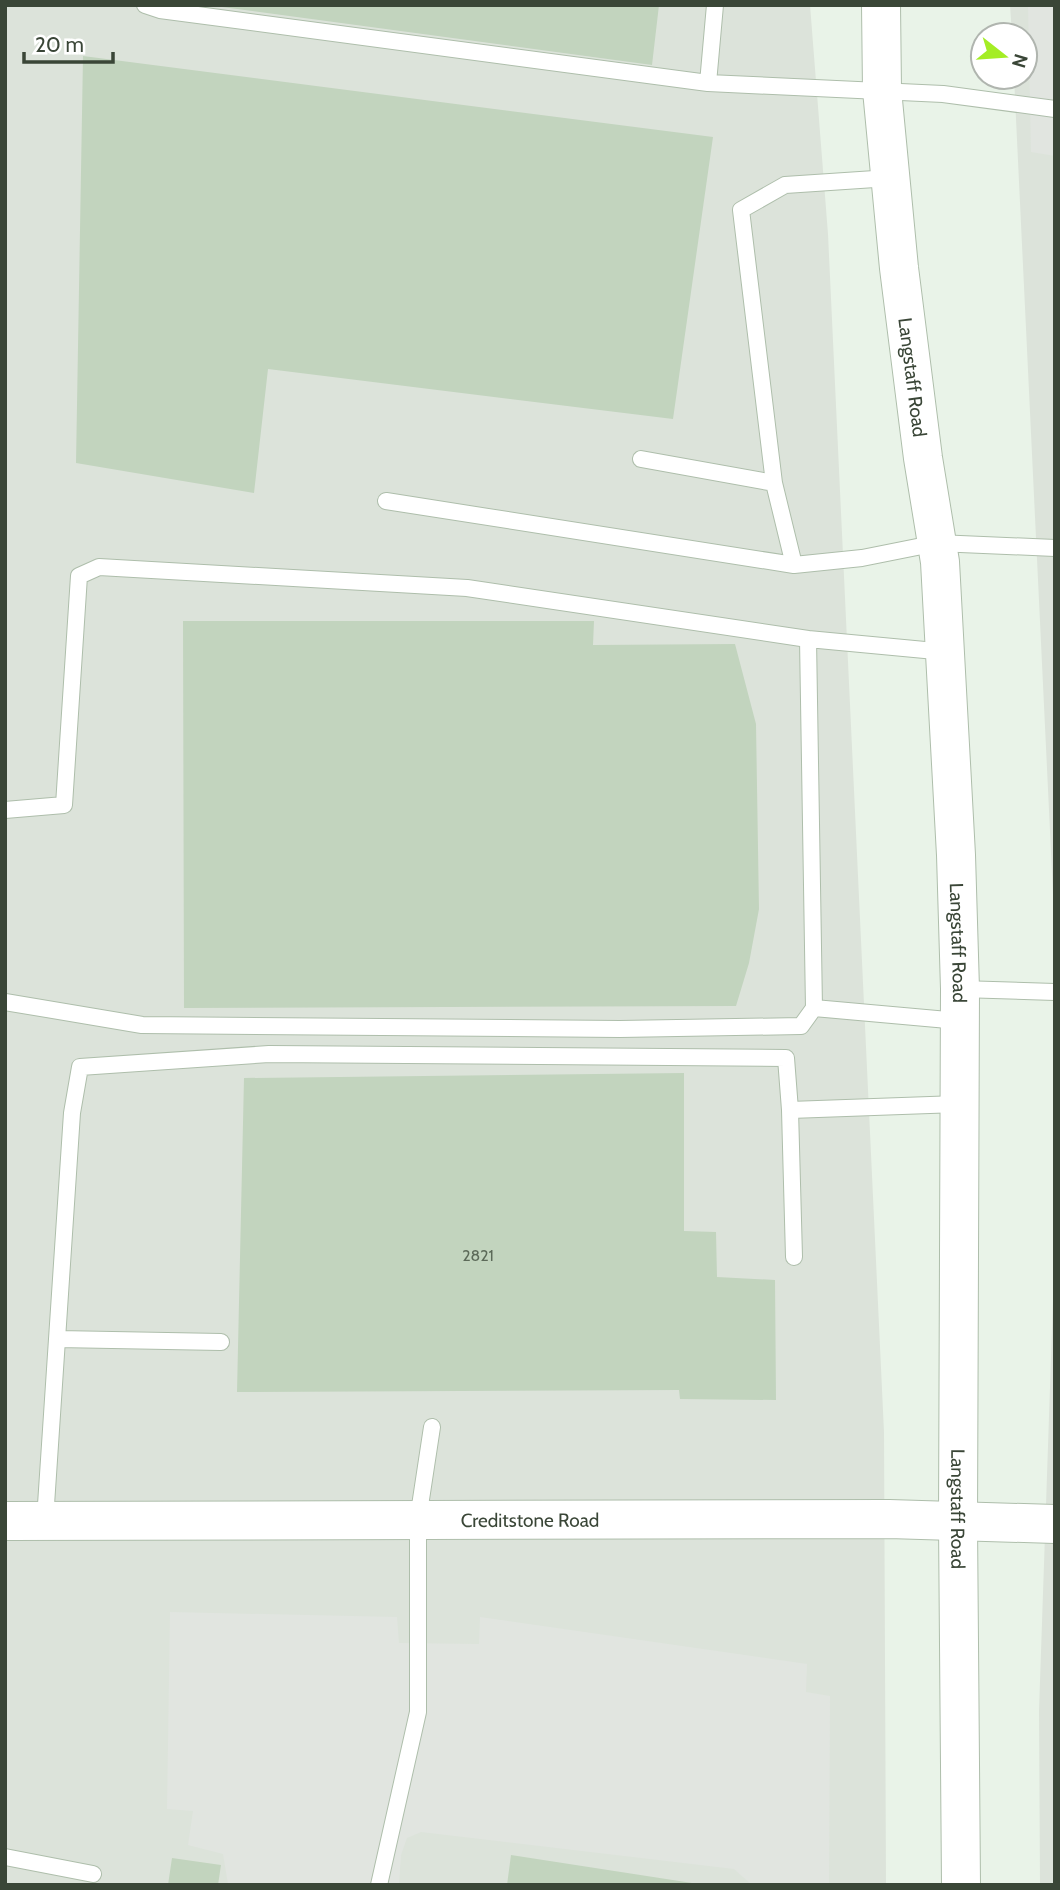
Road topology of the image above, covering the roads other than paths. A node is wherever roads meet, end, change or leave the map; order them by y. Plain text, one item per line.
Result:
1 (145, 5) edge
2 (715, 5) edge
3 (881, 5) edge
4 (708, 83) junction
5 (882, 90) junction
6 (1055, 109) edge
7 (892, 178) junction
8 (641, 459) dead end
9 (774, 483) junction
10 (386, 501) dead end
11 (936, 543) junction
12 (1055, 548) edge
13 (794, 565) junction
14 (808, 639) junction
15 (946, 652) junction
16 (5, 810) edge
17 (1055, 992) edge
18 (5, 1002) edge
19 (960, 1005) junction
20 (814, 1008) junction
21 (958, 1104) junction
22 (790, 1110) junction
23 (794, 1257) dead end
24 (58, 1339) junction
25 (221, 1342) dead end
26 (432, 1427) dead end
27 (418, 1519) junction
28 (45, 1520) junction
29 (5, 1521) edge
30 (958, 1523) junction
31 (1055, 1524) edge
32 (5, 1857) edge
33 (93, 1874) dead end
34 (379, 1885) edge
35 (961, 1885) edge

1 - 4 lane
2 - 4 lane
3 - 5 street, Langstaff Road
4 - 5 lane
5 - 6 lane
5 - 7 street, Langstaff Road
7 - 9 lane
7 - 11 street, Langstaff Road
8 - 9 lane
9 - 13 lane
10 - 13 lane
11 - 12 lane
11 - 13 lane
11 - 15 street, Langstaff Road
14 - 15 lane
14 - 16 lane
14 - 20 lane
15 - 19 street, Langstaff Road
17 - 19 lane
18 - 20 lane
19 - 20 lane
19 - 21 street, Langstaff Road
21 - 22 lane
21 - 30 street, Langstaff Road
22 - 23 lane
22 - 24 lane
24 - 25 lane
24 - 28 lane
26 - 27 lane
27 - 28 street, Creditstone Road
27 - 30 street, Creditstone Road
27 - 34 lane
28 - 29 street, Creditstone Road
30 - 31 street, Creditstone Road
30 - 35 street, Langstaff Road
32 - 33 lane

